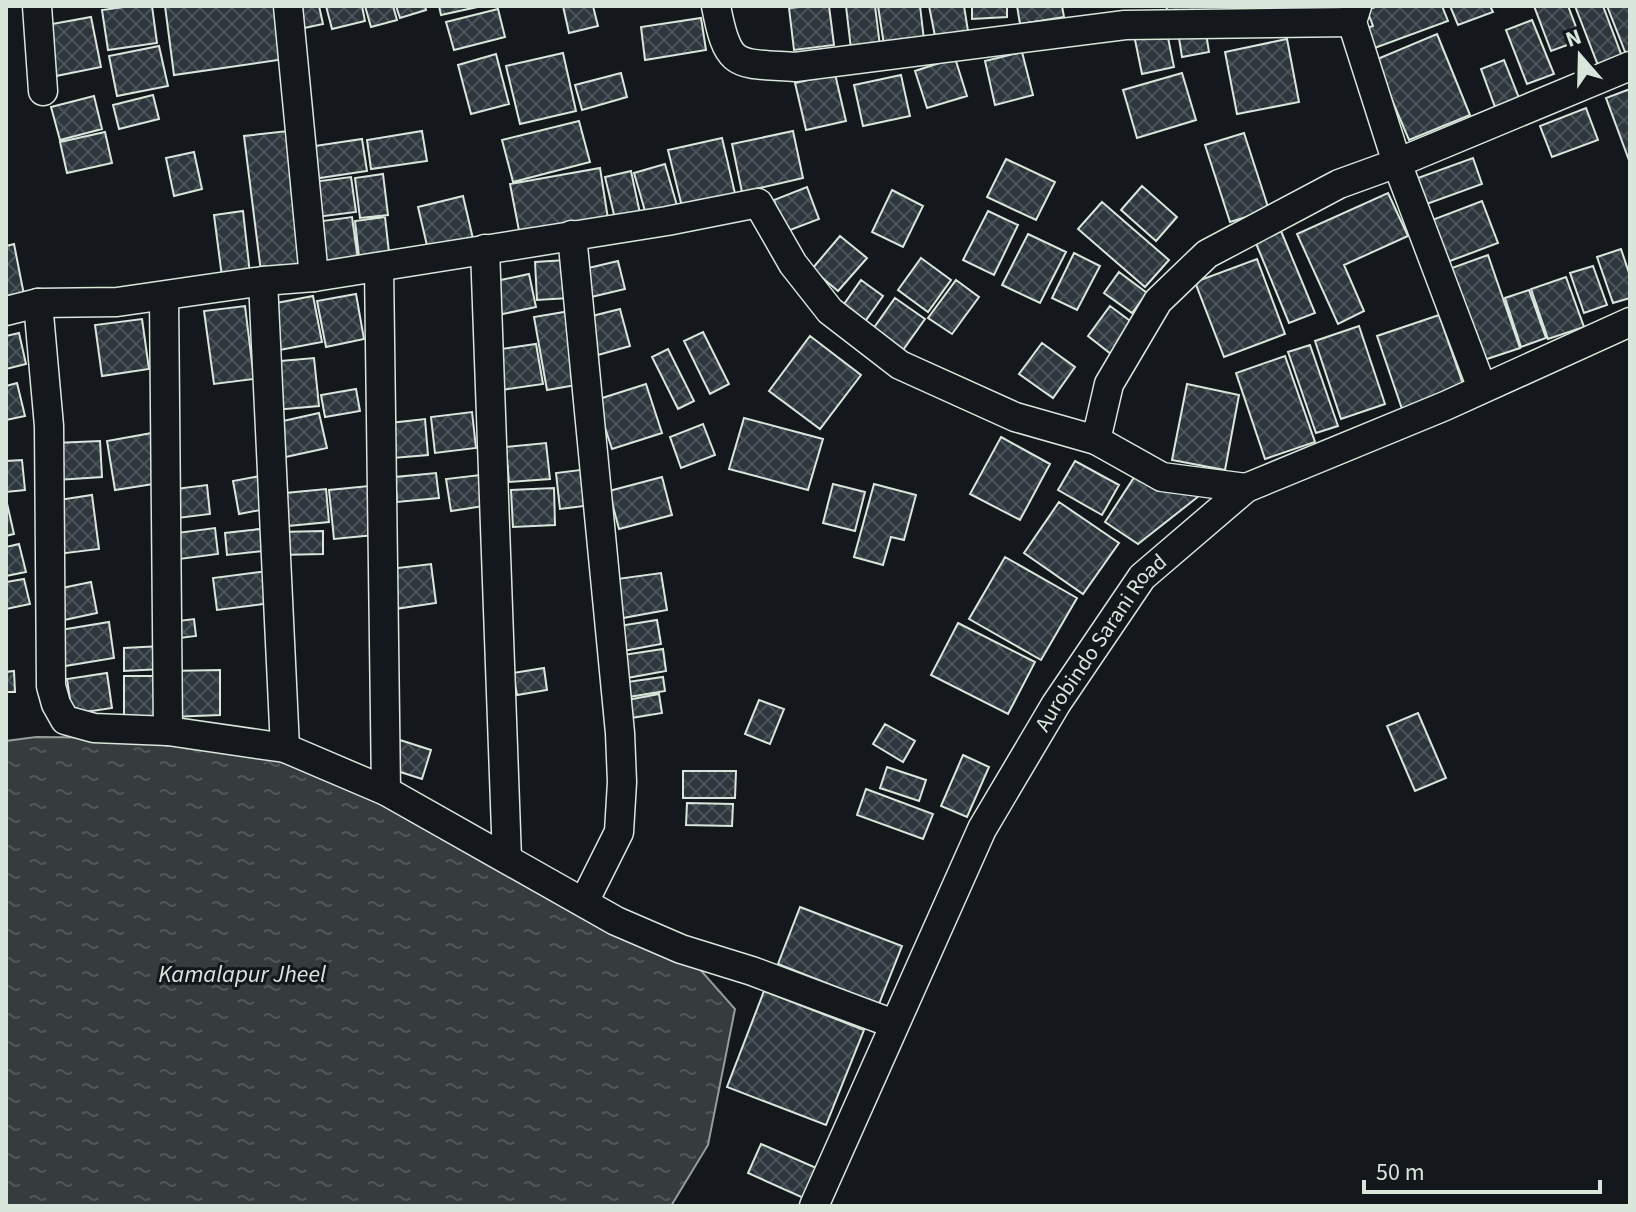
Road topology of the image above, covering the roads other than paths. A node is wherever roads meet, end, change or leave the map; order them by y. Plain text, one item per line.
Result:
1 (37, 6) edge
2 (288, 6) edge
3 (716, 6) edge
4 (1355, 14) edge
5 (1162, 15) edge
6 (1630, 66) edge
7 (43, 91) dead end
8 (1397, 163) junction
9 (572, 235) junction
10 (485, 249) junction
11 (379, 267) junction
12 (314, 277) junction
13 (263, 281) junction
14 (164, 296) junction
15 (38, 303) junction
16 (6, 311) edge
17 (1630, 322) edge
18 (1482, 388) junction
19 (1096, 440) junction
20 (1246, 488) junction
21 (168, 731) junction
22 (285, 748) junction
23 (386, 791) junction
24 (507, 859) junction
25 (584, 902) junction
26 (894, 1024) junction
27 (814, 1206) edge

1 - 7 street
2 - 12 street
3 - 5 street
4 - 5 street
4 - 8 street
6 - 8 street
8 - 18 street
8 - 19 street
9 - 10 street
9 - 19 street
9 - 25 street
10 - 11 street
10 - 24 street
11 - 12 street
11 - 23 street
12 - 13 street
13 - 14 street
13 - 22 street
14 - 15 street
14 - 21 street
15 - 16 street
15 - 21 street
17 - 18 street, Aurobindo Sarani Road
18 - 20 street, Aurobindo Sarani Road
19 - 20 street
20 - 26 street, Aurobindo Sarani Road
21 - 22 street
22 - 23 street
23 - 24 street
24 - 25 street
25 - 26 street
26 - 27 street, Aurobindo Sarani Road

